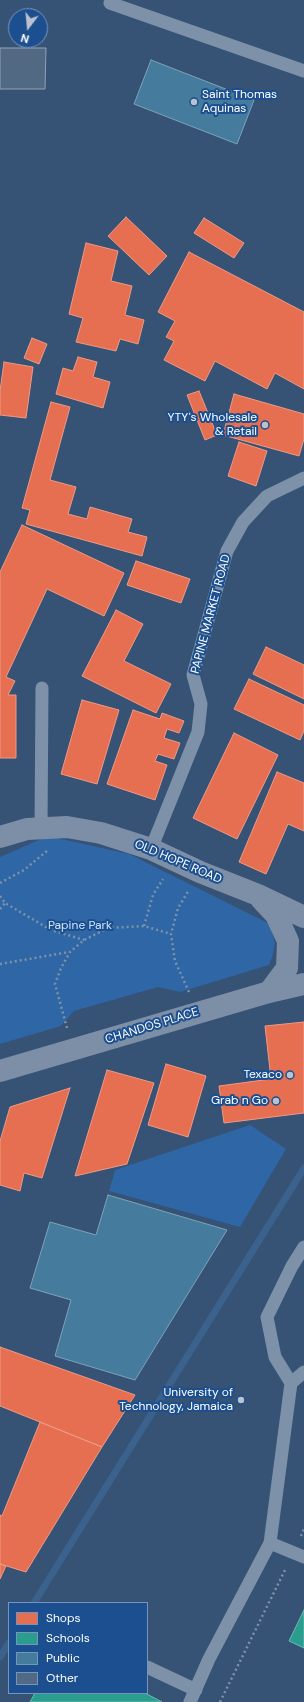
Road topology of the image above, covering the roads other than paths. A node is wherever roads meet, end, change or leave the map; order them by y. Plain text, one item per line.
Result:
1 (110, 3) dead end
2 (304, 71) edge
3 (304, 478) edge
4 (42, 688) dead end
5 (41, 829) junction
6 (0, 837) edge
7 (150, 849) junction
8 (258, 895) junction
9 (304, 917) edge
10 (304, 984) edge
11 (269, 992) junction
12 (0, 1072) edge
13 (304, 1247) edge
14 (304, 1372) edge
15 (291, 1383) junction
16 (270, 1543) junction
17 (299, 1555) edge
18 (148, 1667) edge
19 (196, 1690) junction
20 (190, 1702) edge

1 - 2 lane
3 - 7 lane, PAPINE MARKET ROAD
4 - 5 lane
5 - 6 main road, OLD HOPE ROAD
5 - 7 main road, OLD HOPE ROAD
7 - 8 main road, OLD HOPE ROAD
8 - 9 main road, OLD HOPE ROAD
8 - 11 main road
10 - 11 main road, CHANDOS PLACE
11 - 12 main road, CHANDOS PLACE
13 - 15 lane
14 - 15 lane
15 - 16 lane
16 - 17 lane
16 - 19 lane
18 - 19 lane
19 - 20 lane

